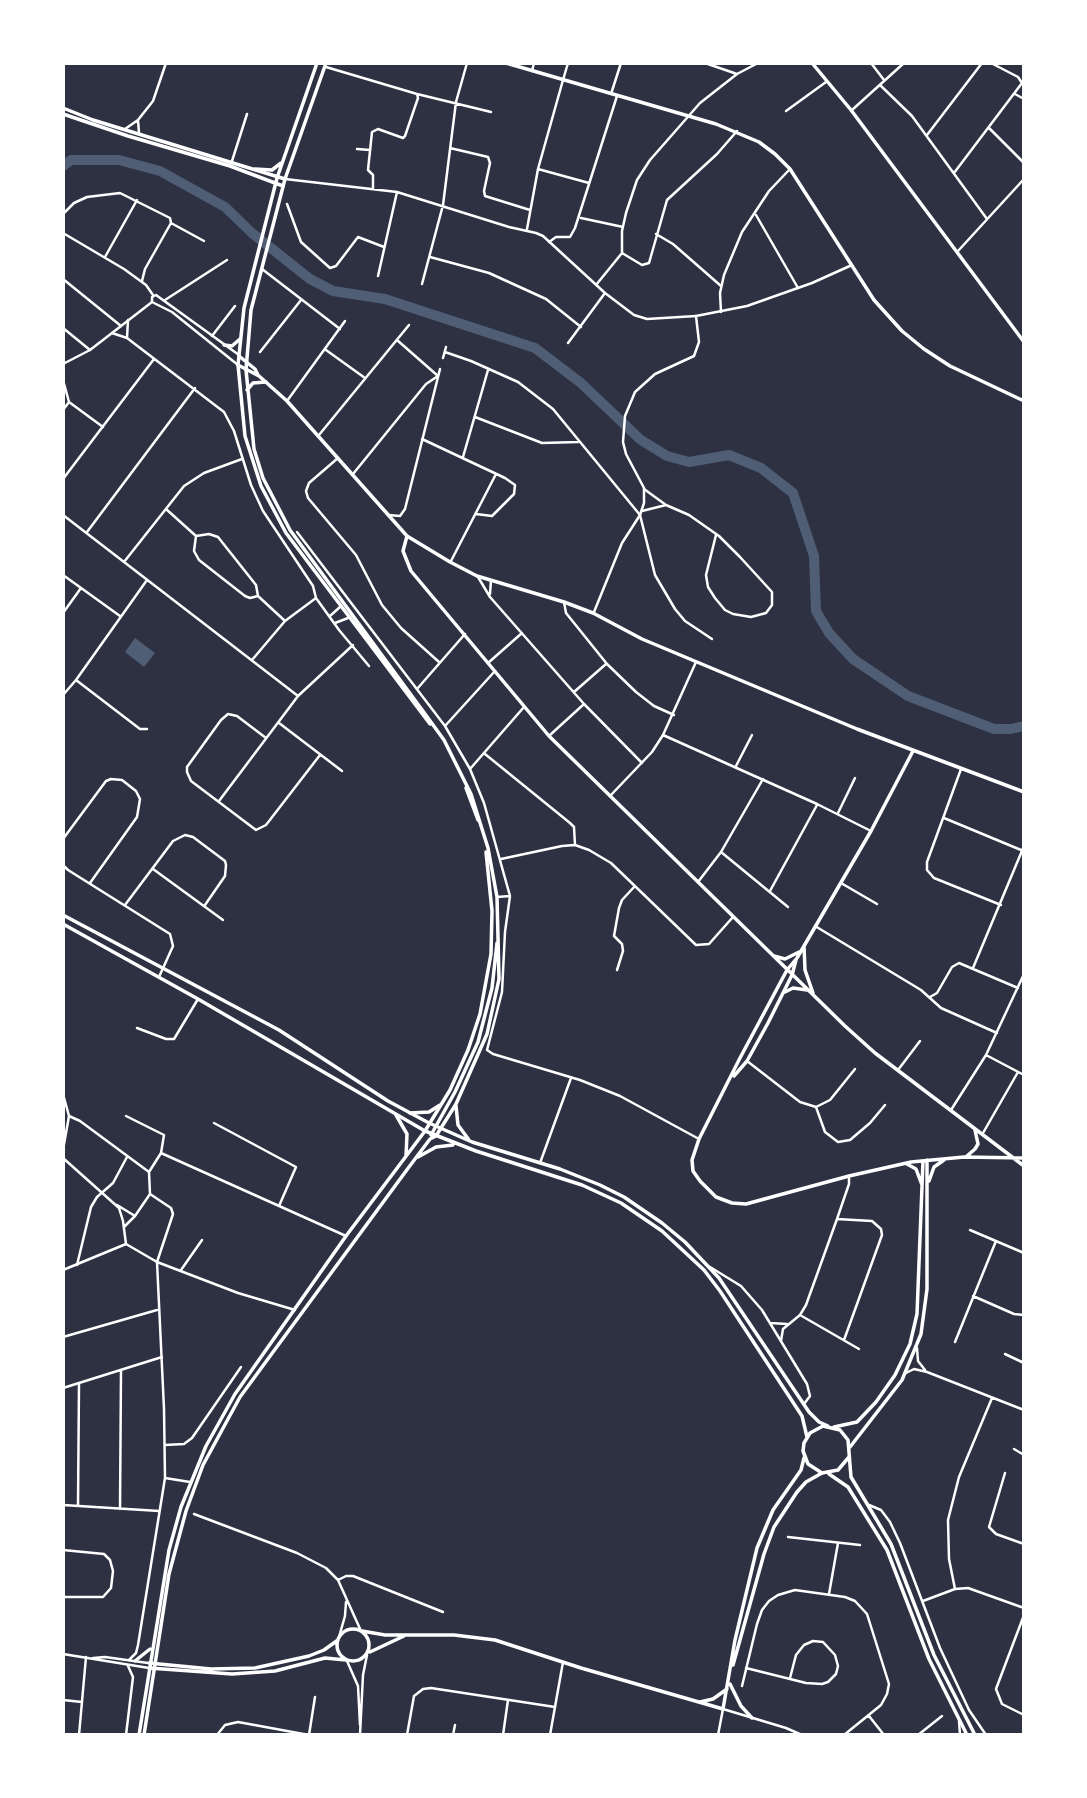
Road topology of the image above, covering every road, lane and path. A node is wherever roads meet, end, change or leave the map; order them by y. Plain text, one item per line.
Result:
1 (166, 63) edge
2 (317, 63) edge
3 (467, 63) edge
4 (506, 63) edge
5 (534, 63) edge
6 (568, 63) edge
7 (621, 63) edge
8 (705, 63) edge
9 (758, 63) edge
10 (812, 63) edge
11 (871, 63) edge
12 (904, 63) edge
13 (982, 63) edge
14 (991, 63) edge
15 (1007, 63) edge
16 (326, 65) edge
17 (1004, 69) junction
18 (531, 71) junction
19 (737, 74) junction
20 (563, 79) junction
21 (885, 80) junction
22 (827, 81) junction
23 (880, 85) junction
24 (417, 94) junction
25 (611, 94) junction
26 (1015, 94) junction
27 (617, 96) junction
28 (1024, 99) edge
29 (456, 102) junction
30 (63, 108) edge
31 (851, 110) junction
32 (786, 111) dead end
33 (491, 112) dead end
34 (63, 114) edge
35 (247, 114) dead end
36 (686, 116) junction
37 (138, 120) junction
38 (989, 128) junction
39 (125, 130) junction
40 (737, 131) junction
41 (139, 134) junction
42 (927, 135) junction
43 (450, 148) junction
44 (357, 149) dead end
45 (370, 150) junction
46 (284, 158) junction
47 (232, 161) junction
48 (1024, 163) edge
49 (255, 169) junction
50 (538, 169) junction
51 (790, 169) junction
52 (954, 173) junction
53 (277, 178) junction
54 (285, 179) junction
55 (1024, 179) edge
56 (276, 183) junction
57 (591, 183) junction
58 (283, 186) junction
59 (373, 189) junction
60 (397, 192) junction
61 (137, 200) junction
62 (287, 204) dead end
63 (443, 205) junction
64 (530, 210) junction
65 (63, 214) edge
66 (755, 214) junction
67 (580, 218) junction
68 (987, 219) junction
69 (171, 223) junction
70 (622, 228) junction
71 (527, 230) junction
72 (63, 233) edge
73 (656, 234) junction
74 (204, 241) dead end
75 (549, 242) junction
76 (384, 247) junction
77 (622, 253) junction
78 (956, 253) junction
79 (105, 257) junction
80 (429, 257) junction
81 (227, 260) dead end
82 (852, 265) junction
83 (261, 269) junction
84 (378, 276) dead end
85 (63, 279) edge
86 (142, 281) junction
87 (422, 284) dead end
88 (596, 285) junction
89 (721, 286) junction
90 (798, 288) junction
91 (605, 293) junction
92 (153, 295) junction
93 (160, 297) junction
94 (165, 300) junction
95 (300, 300) junction
96 (152, 302) junction
97 (157, 303) junction
98 (235, 306) dead end
99 (721, 312) junction
100 (696, 316) junction
101 (128, 320) junction
102 (345, 321) dead end
103 (409, 325) dead end
104 (121, 326) junction
105 (581, 327) junction
106 (63, 328) edge
107 (340, 329) junction
108 (112, 333) junction
109 (212, 336) junction
110 (127, 338) junction
111 (240, 339) junction
112 (397, 340) junction
113 (1024, 342) edge
114 (568, 343) dead end
115 (224, 345) junction
116 (446, 347) dead end
117 (90, 350) junction
118 (326, 350) junction
119 (260, 352) dead end
120 (445, 352) junction
121 (239, 355) junction
122 (443, 358) dead end
123 (154, 359) junction
124 (246, 361) junction
125 (63, 364) edge
126 (238, 365) junction
127 (488, 368) junction
128 (440, 369) dead end
129 (246, 370) junction
130 (259, 376) junction
131 (438, 376) junction
132 (365, 378) junction
133 (63, 380) edge
134 (266, 382) junction
135 (195, 388) junction
136 (247, 390) junction
137 (287, 401) junction
138 (1024, 401) edge
139 (69, 402) junction
140 (63, 410) edge
141 (475, 416) junction
142 (103, 427) junction
143 (319, 435) junction
144 (421, 438) junction
145 (578, 442) junction
146 (338, 457) junction
147 (463, 457) junction
148 (242, 459) junction
149 (353, 474) junction
150 (496, 474) junction
151 (63, 479) edge
152 (643, 488) junction
153 (666, 505) junction
154 (166, 509) junction
155 (641, 513) junction
156 (476, 514) junction
157 (63, 515) edge
158 (388, 515) junction
159 (87, 532) junction
160 (297, 532) dead end
161 (716, 535) junction
162 (195, 536) junction
163 (407, 536) junction
164 (124, 562) junction
165 (450, 562) junction
166 (63, 575) edge
167 (477, 576) junction
168 (147, 580) junction
169 (491, 580) junction
170 (81, 588) junction
171 (258, 596) junction
172 (490, 597) junction
173 (316, 598) junction
174 (564, 602) junction
175 (341, 604) junction
176 (63, 613) edge
177 (593, 613) junction
178 (120, 616) junction
179 (330, 617) junction
180 (351, 618) junction
181 (285, 621) junction
182 (335, 624) junction
183 (522, 633) junction
184 (465, 634) junction
185 (712, 639) dead end
186 (353, 645) junction
187 (252, 660) junction
188 (439, 662) junction
189 (696, 662) junction
190 (488, 663) junction
191 (607, 664) junction
192 (369, 666) dead end
193 (495, 671) junction
194 (76, 680) junction
195 (417, 689) junction
196 (574, 692) junction
197 (63, 695) edge
198 (298, 696) junction
199 (584, 704) junction
200 (524, 707) junction
201 (674, 715) junction
202 (279, 723) junction
203 (445, 726) junction
204 (147, 729) dead end
205 (663, 735) junction
206 (752, 735) dead end
207 (549, 736) junction
208 (266, 738) junction
209 (913, 750) junction
210 (320, 754) junction
211 (485, 754) junction
212 (642, 763) junction
213 (736, 766) junction
214 (470, 769) junction
215 (961, 769) junction
216 (342, 771) dead end
217 (855, 778) dead end
218 (763, 779) junction
219 (1024, 792) edge
220 (610, 796) junction
221 (219, 801) junction
222 (817, 804) junction
223 (838, 813) junction
224 (944, 818) junction
225 (871, 831) junction
226 (63, 839) edge
227 (575, 845) junction
228 (1023, 848) edge
229 (721, 852) junction
230 (500, 859) junction
231 (63, 865) edge
232 (153, 869) junction
233 (698, 882) junction
234 (90, 883) junction
235 (841, 883) junction
236 (635, 886) junction
237 (770, 891) junction
238 (510, 896) junction
239 (497, 897) junction
240 (877, 904) dead end
241 (125, 905) junction
242 (205, 905) junction
243 (1001, 905) junction
244 (788, 907) dead end
245 (63, 915) edge
246 (733, 917) junction
247 (223, 920) dead end
248 (63, 924) edge
249 (815, 926) junction
250 (498, 930) junction
251 (804, 944) junction
252 (800, 951) junction
253 (771, 955) junction
254 (797, 958) junction
255 (973, 968) junction
256 (163, 969) junction
257 (617, 970) dead end
258 (787, 970) junction
259 (792, 975) junction
260 (1024, 975) edge
261 (159, 977) junction
262 (1018, 988) junction
263 (809, 991) junction
264 (784, 993) junction
265 (815, 998) junction
266 (930, 998) junction
267 (198, 999) junction
268 (137, 1028) dead end
269 (997, 1033) junction
270 (920, 1041) dead end
271 (986, 1055) junction
272 (747, 1061) junction
273 (855, 1069) dead end
274 (898, 1070) junction
275 (1018, 1072) junction
276 (1024, 1075) edge
277 (732, 1077) junction
278 (571, 1078) junction
279 (63, 1094) edge
280 (442, 1104) junction
281 (456, 1104) junction
282 (884, 1105) dead end
283 (816, 1107) junction
284 (951, 1110) junction
285 (410, 1113) junction
286 (396, 1115) junction
287 (69, 1116) junction
288 (126, 1116) dead end
289 (214, 1123) dead end
290 (429, 1124) junction
291 (438, 1127) junction
292 (974, 1128) junction
293 (425, 1131) junction
294 (982, 1134) junction
295 (432, 1136) junction
296 (699, 1139) junction
297 (472, 1142) junction
298 (459, 1145) junction
299 (63, 1150) edge
300 (161, 1153) junction
301 (127, 1157) junction
302 (965, 1157) junction
303 (63, 1158) edge
304 (406, 1158) junction
305 (949, 1158) junction
306 (1014, 1158) junction
307 (1024, 1158) edge
308 (925, 1160) junction
309 (413, 1162) junction
310 (540, 1163) junction
311 (903, 1164) junction
312 (1024, 1166) edge
313 (149, 1172) junction
314 (849, 1176) junction
315 (926, 1189) junction
316 (103, 1192) junction
317 (150, 1194) junction
318 (115, 1204) junction
319 (279, 1206) junction
320 (135, 1216) junction
321 (837, 1219) junction
322 (124, 1227) junction
323 (971, 1230) dead end
324 (346, 1236) junction
325 (202, 1240) dead end
326 (996, 1241) junction
327 (126, 1244) junction
328 (1024, 1253) edge
329 (157, 1262) junction
330 (77, 1265) junction
331 (710, 1267) junction
332 (181, 1269) junction
333 (63, 1270) edge
334 (973, 1296) junction
335 (159, 1309) junction
336 (295, 1310) junction
337 (800, 1315) junction
338 (1024, 1315) edge
339 (770, 1323) junction
340 (789, 1324) junction
341 (63, 1337) edge
342 (844, 1340) junction
343 (781, 1341) junction
344 (955, 1342) dead end
345 (917, 1348) junction
346 (859, 1349) dead end
347 (1005, 1354) dead end
348 (162, 1357) junction
349 (1024, 1363) edge
350 (242, 1367) dead end
351 (121, 1371) junction
352 (927, 1372) junction
353 (906, 1373) junction
354 (79, 1384) junction
355 (63, 1388) edge
356 (992, 1398) junction
357 (804, 1404) junction
358 (1024, 1410) edge
359 (828, 1426) junction
360 (834, 1427) junction
361 (807, 1437) junction
362 (165, 1445) junction
363 (850, 1447) junction
364 (1014, 1448) dead end
365 (1024, 1455) edge
366 (849, 1457) junction
367 (804, 1458) junction
368 (824, 1473) junction
369 (1005, 1473) dead end
370 (164, 1478) junction
371 (190, 1482) junction
372 (63, 1505) edge
373 (869, 1505) junction
374 (78, 1506) junction
375 (120, 1509) junction
376 (159, 1511) junction
377 (194, 1514) dead end
378 (788, 1536) dead end
379 (838, 1543) junction
380 (1024, 1544) edge
381 (860, 1545) dead end
382 (63, 1550) edge
383 (338, 1580) junction
384 (955, 1589) junction
385 (829, 1594) junction
386 (63, 1597) edge
387 (345, 1599) junction
388 (923, 1601) junction
389 (1024, 1608) edge
390 (443, 1612) dead end
391 (1024, 1615) edge
392 (361, 1631) junction
393 (406, 1635) junction
394 (339, 1638) junction
395 (152, 1646) junction
396 (63, 1654) edge
397 (367, 1654) junction
398 (86, 1657) junction
399 (93, 1658) junction
400 (129, 1660) junction
401 (346, 1660) junction
402 (135, 1661) junction
403 (563, 1662) junction
404 (149, 1665) junction
405 (128, 1666) junction
406 (155, 1666) junction
407 (732, 1668) junction
408 (746, 1668) junction
409 (790, 1678) junction
410 (729, 1682) junction
411 (742, 1686) dead end
412 (727, 1689) junction
413 (315, 1697) dead end
414 (63, 1700) edge
415 (508, 1700) junction
416 (82, 1702) junction
417 (698, 1702) junction
418 (555, 1707) junction
419 (723, 1709) junction
420 (1024, 1715) edge
421 (869, 1716) junction
422 (942, 1716) dead end
423 (752, 1717) junction
424 (958, 1718) junction
425 (455, 1725) dead end
426 (786, 1728) junction
427 (360, 1734) edge
428 (79, 1735) edge
429 (126, 1735) edge
430 (139, 1735) edge
431 (144, 1735) edge
432 (217, 1735) edge
433 (309, 1735) edge
434 (407, 1735) edge
435 (453, 1735) edge
436 (503, 1735) edge
437 (550, 1735) edge
438 (718, 1735) edge
439 (785, 1735) edge
440 (802, 1735) edge
441 (844, 1735) edge
442 (884, 1735) edge
443 (918, 1735) edge
444 (960, 1735) edge
445 (967, 1735) edge
446 (975, 1735) edge
447 (986, 1735) edge

1 - 37 street
2 - 46 main road
3 - 29 street
4 - 18 main road
5 - 18 street
6 - 20 street
7 - 25 street
8 - 19 street
9 - 19 street
10 - 22 main road
11 - 21 street
12 - 21 street
13 - 42 street
14 - 17 street
15 - 17 street
16 - 24 street
16 - 54 main road
17 - 26 street
18 - 20 main road
19 - 36 street
20 - 25 main road
20 - 50 street
21 - 23 street
22 - 31 main road
22 - 32 street
23 - 31 street
23 - 42 street
24 - 29 street
24 - 45 street
25 - 27 main road
26 - 28 street
26 - 38 street
27 - 36 main road
27 - 57 street
29 - 33 street
29 - 43 street
30 - 39 main road
31 - 78 main road
34 - 56 main road
35 - 47 street
36 - 40 main road
36 - 70 street
37 - 39 street
37 - 41 street
38 - 48 street
38 - 52 street
39 - 41 main road
40 - 51 main road
40 - 73 street
41 - 47 main road
42 - 52 street
43 - 63 street
43 - 64 street
44 - 45 street
45 - 59 street
46 - 49 main road
46 - 53 main road
47 - 49 main road
49 - 53 main road
50 - 57 street
50 - 64 street
51 - 66 street
51 - 82 main road
52 - 68 street
53 - 54 main road
53 - 56 main road
54 - 58 main road
54 - 59 street
55 - 68 street
56 - 58 main road
56 - 111 main road
57 - 67 street
58 - 83 main road
59 - 60 street
60 - 63 street
60 - 76 street
61 - 65 street
61 - 69 street
61 - 79 street
62 - 76 street
63 - 71 street
63 - 80 street
64 - 71 street
66 - 89 street
66 - 90 street
67 - 70 street
67 - 75 street
68 - 78 street
69 - 74 street
69 - 86 street
70 - 77 street
71 - 75 street
72 - 79 street
73 - 77 street
73 - 89 street
75 - 88 street
76 - 84 street
77 - 88 street
78 - 113 main road
79 - 86 street
80 - 87 street
80 - 105 street
81 - 94 street
82 - 90 street
82 - 138 main road
83 - 95 street
83 - 124 main road
85 - 104 street
86 - 92 street
88 - 91 street
89 - 99 street
90 - 99 street
91 - 100 street
91 - 105 street
92 - 93 street
92 - 96 street
93 - 94 street
93 - 97 street
94 - 109 street
95 - 107 street
95 - 119 street
96 - 97 street
96 - 101 street
97 - 126 street
98 - 109 street
99 - 100 street
100 - 152 street
101 - 104 street
101 - 110 street
102 - 107 street
103 - 112 street
104 - 108 street
105 - 114 street
106 - 117 street
107 - 118 street
108 - 110 street
108 - 117 street
109 - 115 street
110 - 123 street
111 - 115 main road
111 - 121 main road
112 - 131 street
112 - 132 street
115 - 121 street
116 - 120 street
117 - 125 street
118 - 132 street
118 - 137 street
120 - 122 street
120 - 127 street
121 - 124 main road
121 - 126 main road
123 - 135 street
123 - 142 street
124 - 129 main road
124 - 130 main road
126 - 129 main road
126 - 175 main road
127 - 141 street
127 - 145 street
128 - 131 street
129 - 130 main road
129 - 136 main road
130 - 134 main road
131 - 144 street
131 - 149 street
132 - 143 street
133 - 139 street
134 - 136 main road
134 - 137 main road
135 - 148 street
135 - 159 street
136 - 239 main road
137 - 143 main road
139 - 140 street
139 - 142 street
141 - 145 street
141 - 147 street
142 - 151 street
143 - 146 main road
144 - 147 street
144 - 158 street
145 - 155 street
146 - 149 main road
146 - 188 street
147 - 150 street
148 - 154 street
148 - 173 street
149 - 158 main road
150 - 156 street
150 - 156 street
152 - 153 street
152 - 155 street
153 - 155 street
153 - 161 street
154 - 162 street
154 - 164 street
155 - 177 street
155 - 185 street
156 - 165 street
157 - 159 street
158 - 163 main road
159 - 164 street
160 - 195 street
161 - 161 street
162 - 171 street
162 - 171 street
163 - 165 main road
163 - 184 main road
164 - 168 street
165 - 167 main road
166 - 170 street
167 - 169 main road
167 - 172 street
168 - 178 street
168 - 187 street
169 - 172 street
169 - 174 main road
170 - 176 street
170 - 178 street
171 - 181 street
172 - 183 street
173 - 179 street
173 - 181 street
174 - 177 main road
174 - 191 street
175 - 179 street
175 - 180 main road
177 - 189 main road
178 - 194 street
179 - 182 street
180 - 182 street
180 - 280 main road
181 - 187 street
182 - 186 street
183 - 190 street
183 - 196 street
184 - 188 street
184 - 190 main road
186 - 192 street
186 - 198 street
187 - 198 street
188 - 195 street
189 - 201 street
189 - 209 main road
190 - 193 main road
191 - 196 street
191 - 201 street
193 - 200 main road
193 - 203 street
194 - 197 street
194 - 204 street
195 - 203 street
196 - 199 street
198 - 202 street
199 - 207 street
199 - 212 street
200 - 207 main road
200 - 211 street
201 - 205 street
202 - 208 street
202 - 210 street
203 - 214 street
205 - 212 street
205 - 213 street
206 - 213 street
207 - 220 main road
208 - 221 street
208 - 221 street
209 - 215 main road
209 - 225 main road
210 - 216 street
210 - 221 street
211 - 214 street
211 - 227 street
212 - 220 street
213 - 218 street
214 - 230 street
215 - 219 main road
215 - 224 street
217 - 223 street
218 - 222 street
218 - 229 street
220 - 233 main road
222 - 223 street
222 - 237 street
223 - 225 street
224 - 228 street
224 - 243 street
225 - 235 main road
226 - 234 street
227 - 230 street
227 - 236 street
228 - 243 street
229 - 233 street
229 - 237 street
230 - 238 street
231 - 234 street
232 - 241 street
232 - 242 street
232 - 242 street
233 - 246 main road
234 - 241 street
235 - 240 street
235 - 249 main road
236 - 246 street
236 - 257 street
237 - 244 street
238 - 239 street
238 - 278 street
239 - 250 main road
241 - 256 street
242 - 247 street
243 - 255 street
245 - 256 main road
246 - 253 main road
248 - 261 main road
249 - 251 main road
249 - 266 street
250 - 281 main road
250 - 291 main road
251 - 252 main road
251 - 265 main road
252 - 253 main road
252 - 254 main road
253 - 258 main road
254 - 258 main road
254 - 259 main road
255 - 262 street
255 - 266 street
256 - 261 street
256 - 285 main road
258 - 259 main road
258 - 277 main road
259 - 263 main road
259 - 264 main road
260 - 262 street
261 - 267 main road
262 - 269 street
263 - 264 main road
263 - 265 main road
264 - 272 main road
265 - 274 main road
266 - 269 street
267 - 268 street
267 - 286 main road
269 - 271 street
270 - 274 street
271 - 275 street
271 - 284 street
272 - 277 main road
272 - 283 street
273 - 283 street
274 - 284 main road
275 - 276 street
275 - 294 street
277 - 296 main road
278 - 296 street
278 - 310 street
279 - 287 street
280 - 285 main road
280 - 290 main road
281 - 291 main road
281 - 297 main road
282 - 283 street
284 - 292 main road
285 - 290 main road
286 - 293 main road
286 - 304 main road
287 - 299 street
287 - 301 street
288 - 300 street
289 - 319 street
290 - 291 main road
290 - 293 main road
291 - 295 main road
291 - 297 main road
292 - 294 main road
292 - 302 main road
293 - 295 main road
293 - 304 main road
294 - 306 main road
295 - 298 main road
295 - 309 main road
296 - 314 main road
297 - 310 main road
298 - 309 main road
298 - 361 main road
300 - 313 street
300 - 319 street
301 - 313 street
301 - 316 street
302 - 305 main road
302 - 306 main road
303 - 316 street
304 - 324 main road
305 - 308 main road
305 - 315 main road
306 - 307 main road
306 - 312 main road
308 - 311 main road
308 - 315 main road
309 - 406 main road
310 - 331 main road
311 - 314 main road
311 - 315 main road
313 - 317 street
314 - 321 street
315 - 345 main road
315 - 360 main road
316 - 318 street
316 - 330 street
317 - 320 street
317 - 329 street
318 - 320 street
318 - 322 street
319 - 324 street
320 - 322 street
321 - 337 street
321 - 342 street
322 - 327 street
323 - 326 street
324 - 336 main road
325 - 332 street
326 - 328 street
326 - 334 street
327 - 329 street
327 - 330 street
329 - 332 street
329 - 335 street
330 - 333 street
331 - 339 street
331 - 357 main road
332 - 336 street
334 - 338 street
334 - 344 street
335 - 341 street
335 - 348 street
336 - 371 main road
337 - 340 street
337 - 342 street
339 - 340 street
339 - 343 street
340 - 343 street
342 - 346 street
343 - 357 street
345 - 352 street
345 - 353 main road
347 - 349 street
348 - 351 street
348 - 362 street
350 - 362 street
351 - 354 street
351 - 375 street
352 - 353 street
352 - 356 street
353 - 363 main road
354 - 355 street
354 - 374 street
356 - 358 street
356 - 384 street
357 - 359 main road
359 - 360 main road
359 - 361 main road
360 - 363 main road
361 - 367 main road
362 - 370 street
363 - 366 main road
364 - 365 street
366 - 368 main road
366 - 373 main road
367 - 368 main road
367 - 407 main road
368 - 407 main road
368 - 424 main road
369 - 380 street
370 - 371 street
370 - 376 street
371 - 395 main road
372 - 374 street
373 - 388 street
373 - 446 main road
374 - 375 street
375 - 376 street
376 - 400 street
377 - 383 street
378 - 379 street
379 - 381 street
379 - 385 street
382 - 386 street
383 - 387 street
383 - 390 street
384 - 388 street
384 - 389 street
385 - 408 street
385 - 421 street
387 - 392 street
387 - 394 street
388 - 447 street
391 - 420 street
392 - 393 main road
392 - 394 main road
392 - 397 main road
393 - 397 main road
393 - 403 main road
394 - 401 main road
394 - 406 main road
395 - 402 main road
395 - 404 main road
396 - 398 street
397 - 401 main road
397 - 427 street
398 - 399 street
398 - 416 street
399 - 400 street
399 - 405 street
400 - 402 street
401 - 406 main road
401 - 427 street
402 - 404 street
403 - 417 main road
403 - 418 street
404 - 405 street
404 - 406 main road
404 - 430 main road
405 - 429 street
406 - 431 main road
407 - 410 main road
408 - 409 street
408 - 411 street
409 - 409 street
410 - 412 main road
410 - 423 main road
412 - 417 main road
412 - 419 main road
413 - 433 street
414 - 416 street
415 - 418 street
415 - 434 street
415 - 436 street
416 - 428 street
417 - 419 main road
418 - 437 street
419 - 423 street
419 - 438 street
421 - 441 street
421 - 442 street
422 - 443 street
423 - 426 street
424 - 444 street
424 - 445 main road
425 - 435 street
426 - 439 street
426 - 440 street
432 - 433 street

